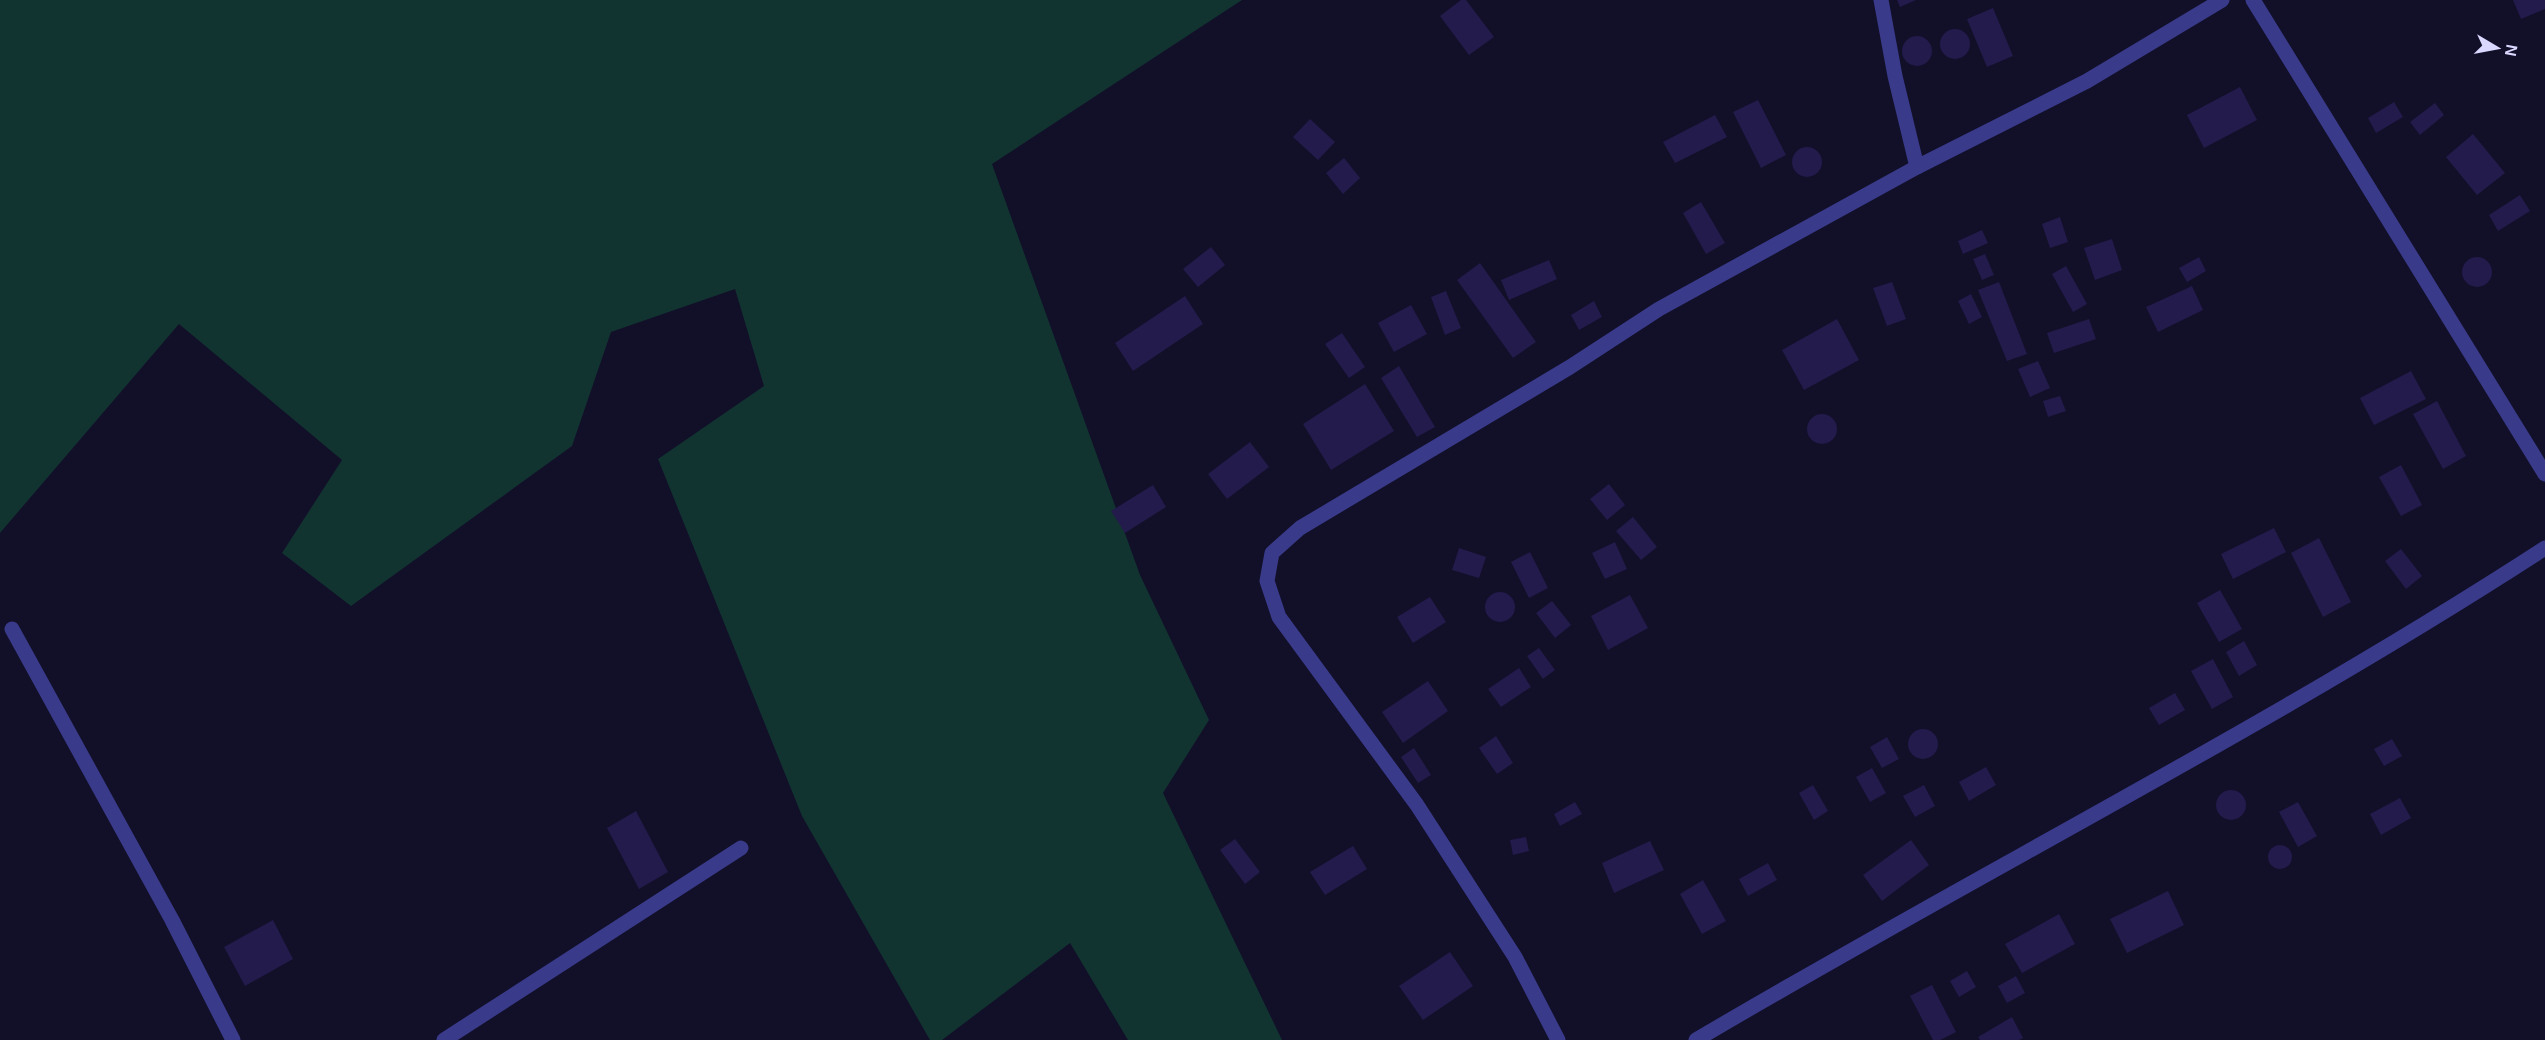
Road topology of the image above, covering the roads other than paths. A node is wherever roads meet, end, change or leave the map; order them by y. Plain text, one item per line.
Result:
1 (1881, 0) edge
2 (2222, 0) edge
3 (2253, 0) edge
4 (1917, 167) junction
5 (2545, 474) edge
6 (2545, 548) edge
7 (12, 629) dead end
8 (741, 848) dead end
9 (233, 1040) edge
10 (444, 1040) edge
11 (1558, 1040) edge
12 (1696, 1040) edge

1 - 4 street
2 - 4 street
3 - 5 street
4 - 11 street
6 - 12 street
7 - 9 street
8 - 10 street

